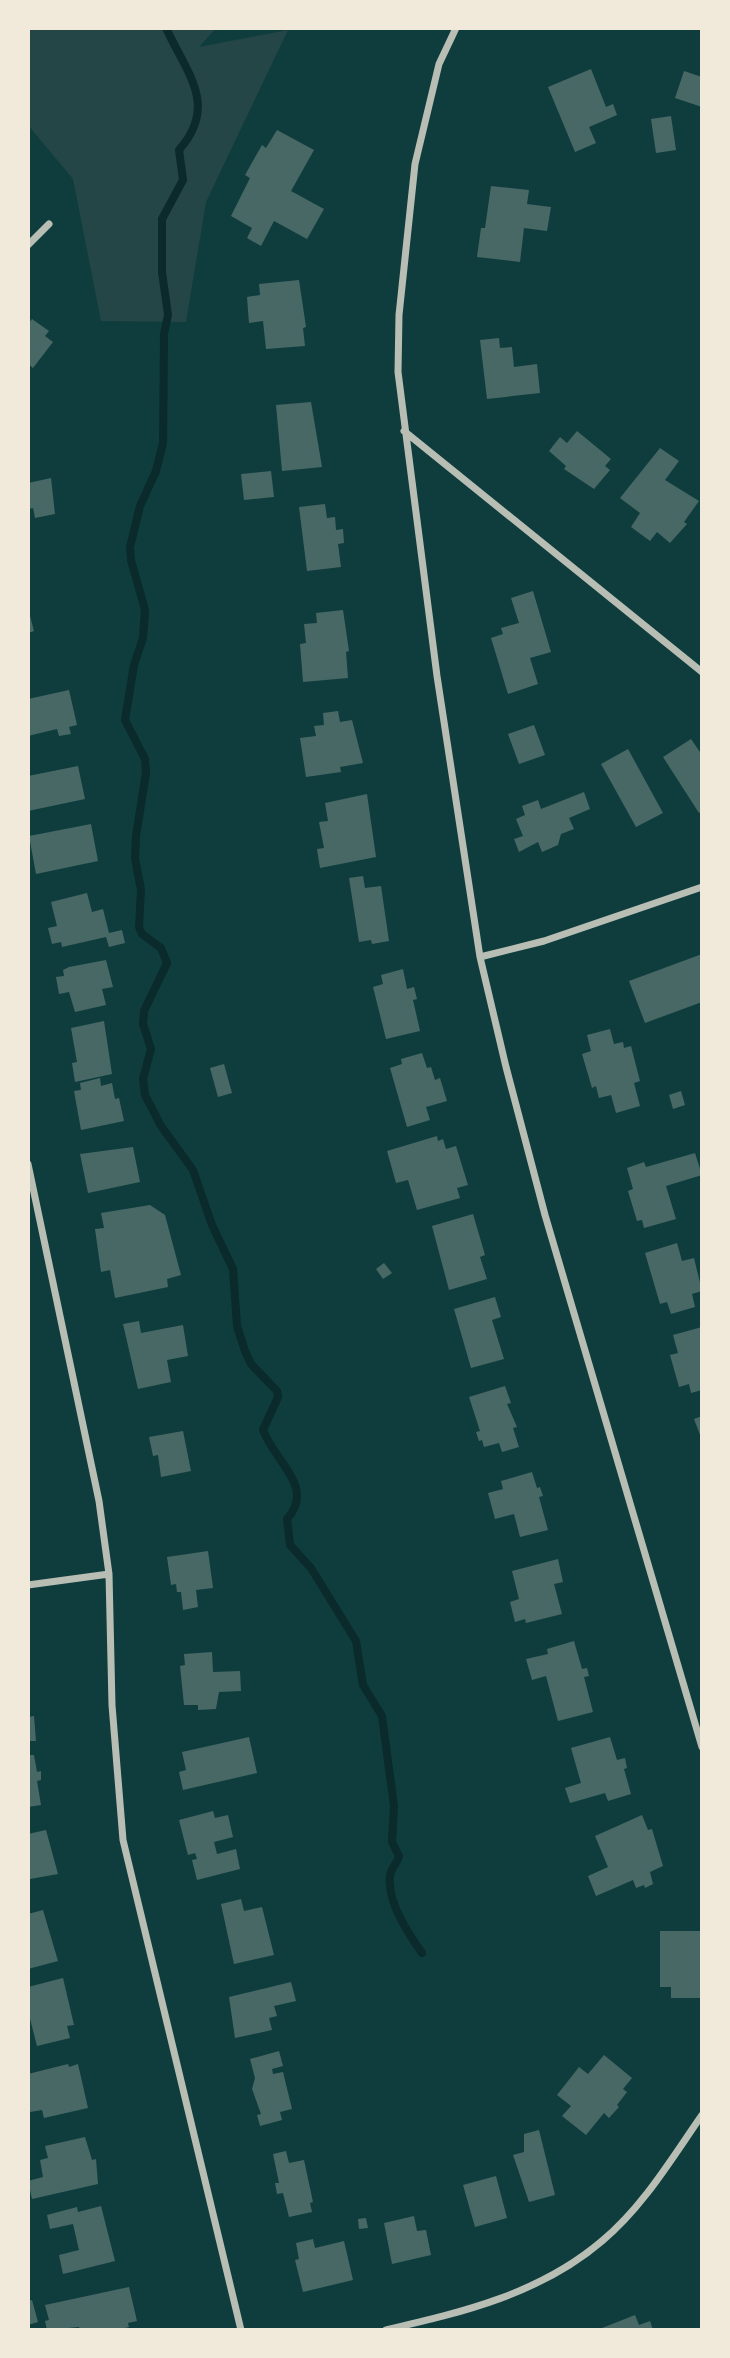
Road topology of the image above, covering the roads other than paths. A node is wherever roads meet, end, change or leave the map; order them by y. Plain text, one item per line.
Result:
1 (456, 28) edge
2 (49, 224) dead end
3 (28, 244) edge
4 (404, 431) junction
5 (702, 672) edge
6 (702, 887) edge
7 (480, 957) junction
8 (28, 1164) edge
9 (109, 1574) junction
10 (28, 1585) edge
11 (702, 1748) edge
12 (702, 2115) edge
13 (241, 2330) edge
14 (386, 2330) edge

1 - 4 street
2 - 3 street
4 - 5 street
4 - 7 street
6 - 7 street
7 - 11 street
8 - 9 street
9 - 10 street
9 - 13 street
12 - 14 street

